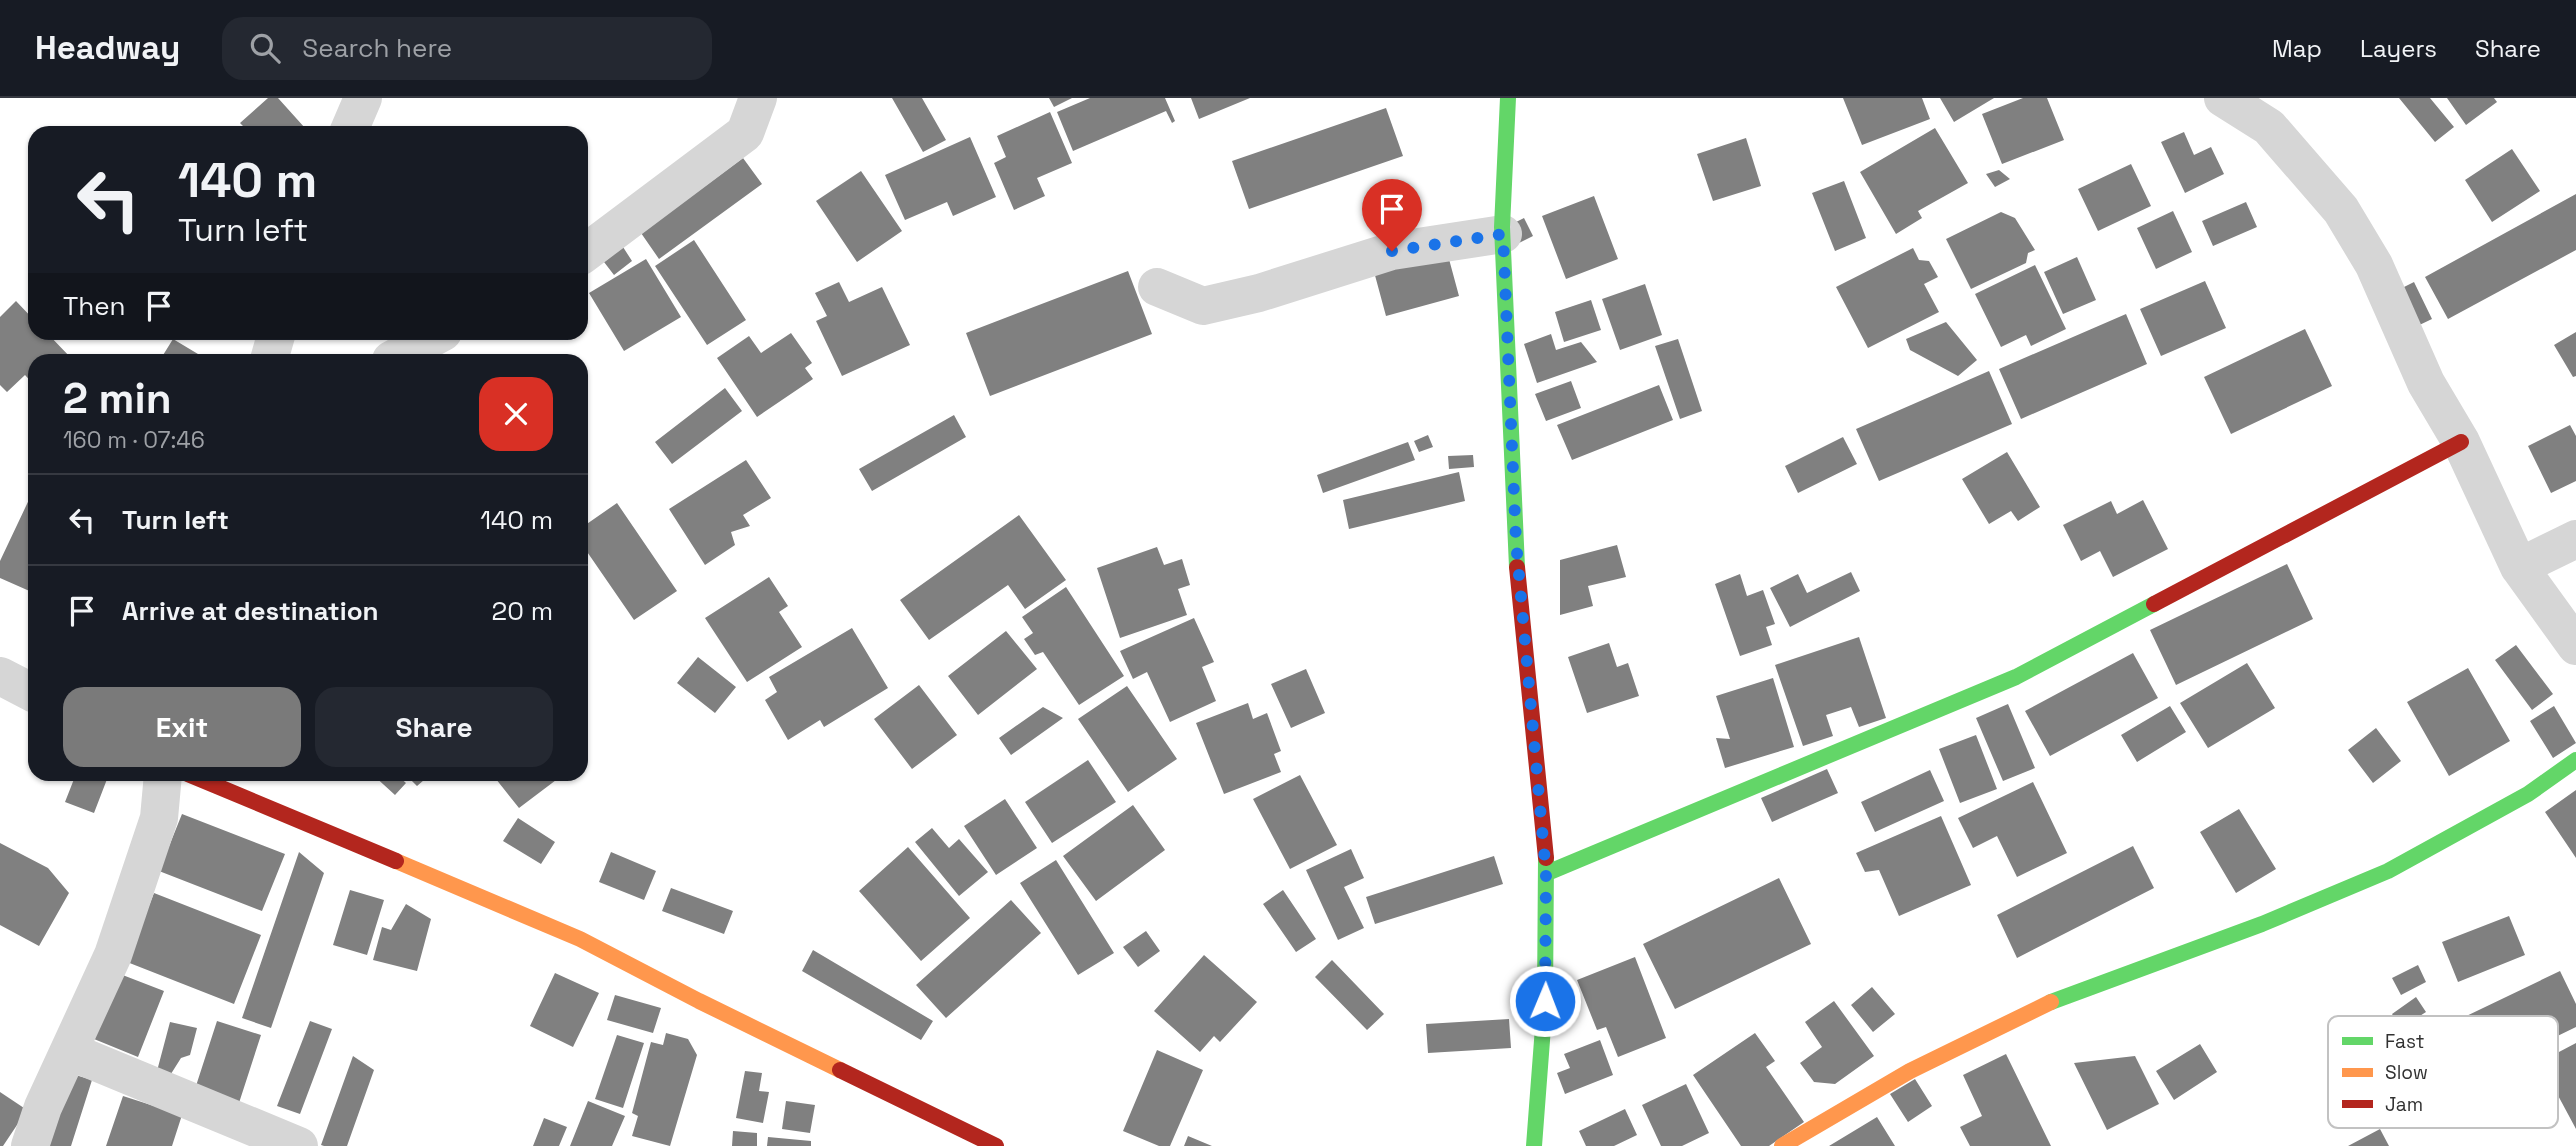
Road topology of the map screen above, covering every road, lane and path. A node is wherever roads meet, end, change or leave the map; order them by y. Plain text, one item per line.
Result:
1 (363, 98) edge
2 (758, 98) edge
3 (1508, 98) edge
4 (2223, 98) edge
5 (351, 126) edge
6 (1503, 234) junction
7 (588, 251) edge
8 (1157, 287) dead end
9 (428, 340) edge
10 (402, 354) edge
11 (2461, 442) junction
12 (2576, 539) edge
13 (2519, 566) junction
14 (2576, 646) edge
15 (0, 676) edge
16 (28, 690) edge
17 (2576, 761) edge
18 (162, 781) edge
19 (205, 781) edge
20 (1546, 873) junction
21 (69, 1051) junction
22 (30, 1146) edge
23 (299, 1146) edge
24 (996, 1146) edge
25 (1534, 1146) edge
26 (1783, 1146) edge

1 - 5 street
2 - 7 street
3 - 6 street
4 - 11 street
6 - 8 street
6 - 20 street
9 - 10 street
11 - 13 street
11 - 20 street
12 - 13 street
13 - 14 street
15 - 16 street
17 - 26 street
18 - 21 street
19 - 24 street
20 - 25 street
21 - 22 street
21 - 23 street

